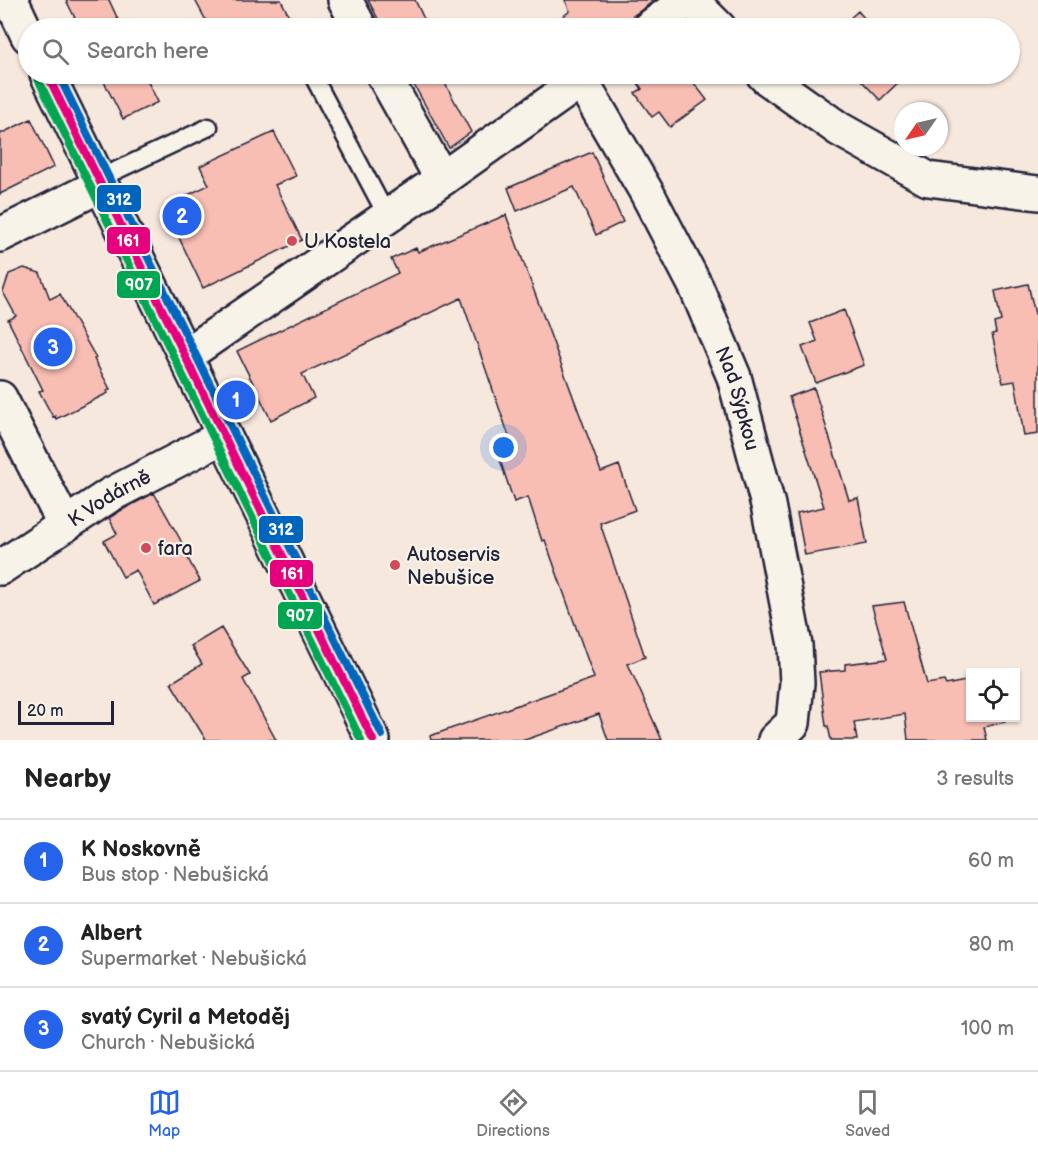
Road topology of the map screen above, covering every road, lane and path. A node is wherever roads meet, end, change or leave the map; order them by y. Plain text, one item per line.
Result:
1 (11, 0) edge
2 (345, 0) edge
3 (689, 0) edge
4 (20, 18) edge
5 (355, 18) edge
6 (664, 18) edge
7 (708, 18) edge
8 (51, 84) edge
9 (317, 84) edge
10 (389, 84) edge
11 (575, 84) edge
12 (589, 84) edge
13 (775, 84) edge
14 (208, 127) dead end
15 (442, 179) junction
16 (100, 182) junction
17 (1038, 193) edge
18 (387, 216) junction
19 (0, 236) edge
20 (185, 356) junction
21 (0, 398) edge
22 (224, 436) junction
23 (66, 525) junction
24 (0, 568) edge
25 (792, 734) edge
26 (373, 740) edge

1 - 4 street
2 - 5 street
3 - 6 street
3 - 7 street
8 - 16 street
9 - 18 lane
10 - 15 street
11 - 15 street
12 - 25 street, Nad Sýpkou
13 - 17 street
14 - 16 lane
15 - 18 street
16 - 19 street
16 - 20 street
18 - 20 street
20 - 22 street
21 - 23 street
22 - 23 street, K Vodárně
22 - 26 street
23 - 24 street, K Vodárně

